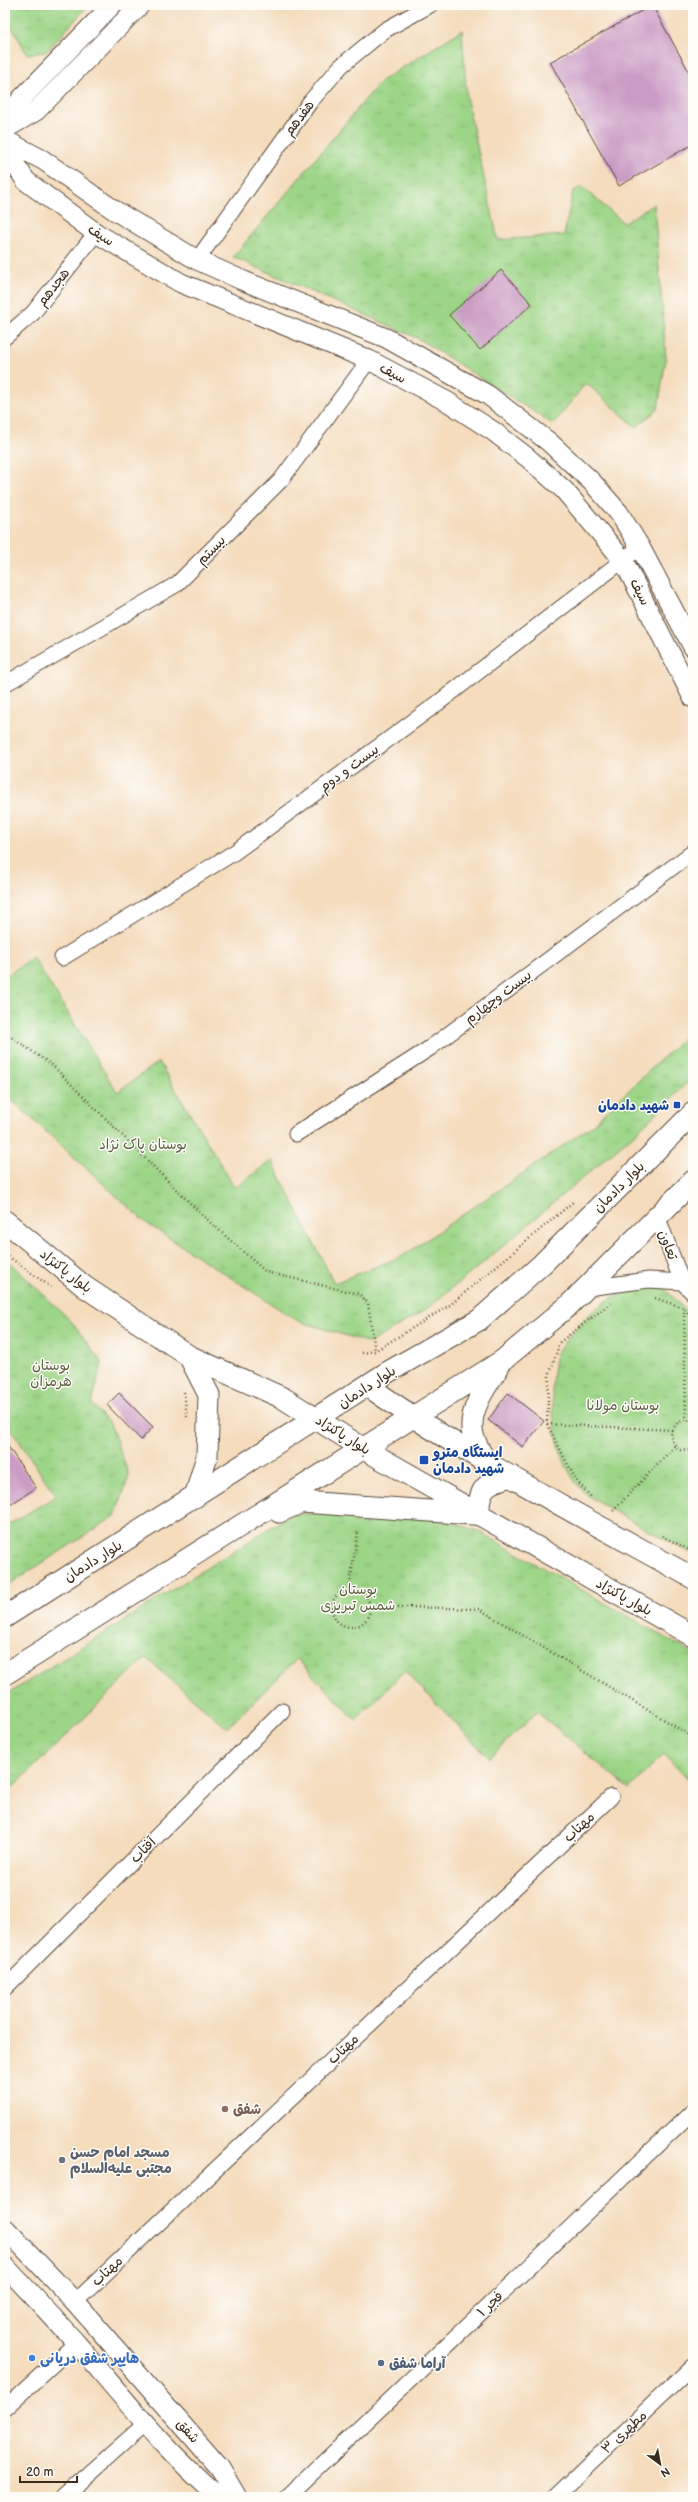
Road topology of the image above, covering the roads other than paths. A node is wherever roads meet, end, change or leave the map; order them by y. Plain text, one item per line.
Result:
1 (112, 5) edge
2 (140, 5) edge
3 (430, 5) edge
4 (5, 122) edge
5 (5, 129) edge
6 (5, 140) edge
7 (5, 149) edge
8 (114, 210) junction
9 (96, 233) junction
10 (197, 260) junction
11 (181, 283) junction
12 (5, 337) edge
13 (386, 338) junction
14 (369, 360) junction
15 (640, 547) junction
16 (623, 560) junction
17 (693, 648) edge
18 (5, 684) edge
19 (693, 698) edge
20 (693, 852) edge
21 (62, 958) dead end
22 (693, 1113) edge
23 (296, 1134) dead end
24 (693, 1181) edge
25 (657, 1216) junction
26 (5, 1221) edge
27 (682, 1282) junction
28 (587, 1288) junction
29 (693, 1293) edge
30 (189, 1356) junction
31 (502, 1361) junction
32 (368, 1386) junction
33 (413, 1418) junction
34 (318, 1419) junction
35 (364, 1449) junction
36 (485, 1460) junction
37 (511, 1476) junction
38 (195, 1497) junction
39 (479, 1515) junction
40 (234, 1530) junction
41 (693, 1578) edge
42 (5, 1617) edge
43 (693, 1636) edge
44 (5, 1674) edge
45 (282, 1711) dead end
46 (611, 1797) dead end
47 (5, 1988) edge
48 (693, 2111) edge
49 (5, 2228) edge
50 (5, 2266) edge
51 (75, 2302) junction
52 (55, 2320) junction
53 (96, 2326) junction
54 (76, 2343) junction
55 (693, 2366) edge
56 (5, 2408) edge
57 (145, 2424) junction
58 (63, 2497) edge
59 (219, 2497) edge
60 (237, 2497) edge
61 (287, 2497) edge
62 (555, 2497) edge

1 - 4 street
2 - 5 street
3 - 10 street, هفدهم
6 - 8 street, سیف
7 - 9 street, سیف
8 - 9 street
8 - 10 street, سیف
9 - 11 street, سیف
9 - 12 street, هجدهم
10 - 11 street
10 - 13 street, سیف
11 - 14 street, سیف
13 - 14 street
13 - 15 street, سیف
14 - 16 street, سیف
14 - 18 street, بیستم
15 - 16 street, بیست و دوم
15 - 17 street, سیف
16 - 19 street, سیف
16 - 21 street, بیست و دوم
20 - 23 street, بیست وچهارم
22 - 32 main road, بلوار دادمان
24 - 25 main road
25 - 27 street, تعاون
25 - 28 main road
26 - 30 main road, بلوار پاکنژاد
27 - 28 street
27 - 29 street, تعاون
28 - 31 main road
30 - 34 main road, بلوار پاکنژاد
30 - 38 main road
31 - 33 main road
31 - 36 main road
32 - 33 main road
32 - 34 main road, بلوار دادمان
33 - 35 main road
33 - 36 main road
34 - 35 main road, بلوار پاکنژاد
34 - 38 main road, بلوار دادمان
35 - 39 main road, بلوار پاکنژاد
35 - 40 main road
36 - 37 main road
37 - 39 main road
37 - 41 main road
38 - 42 main road, بلوار دادمان
39 - 40 main road
39 - 43 main road, بلوار پاکنژاد
40 - 44 main road
45 - 47 street, آفتاب
46 - 51 street, مهتاب
48 - 61 street, فجر ۱
49 - 51 street, شفق
50 - 52 street, شفق
51 - 52 street
51 - 53 street, شفق
52 - 54 street, شفق
53 - 54 street
53 - 60 street, شفق
54 - 56 street
54 - 57 street, شفق
55 - 62 street, مطهری ۳
57 - 58 street
57 - 59 street, شفق

